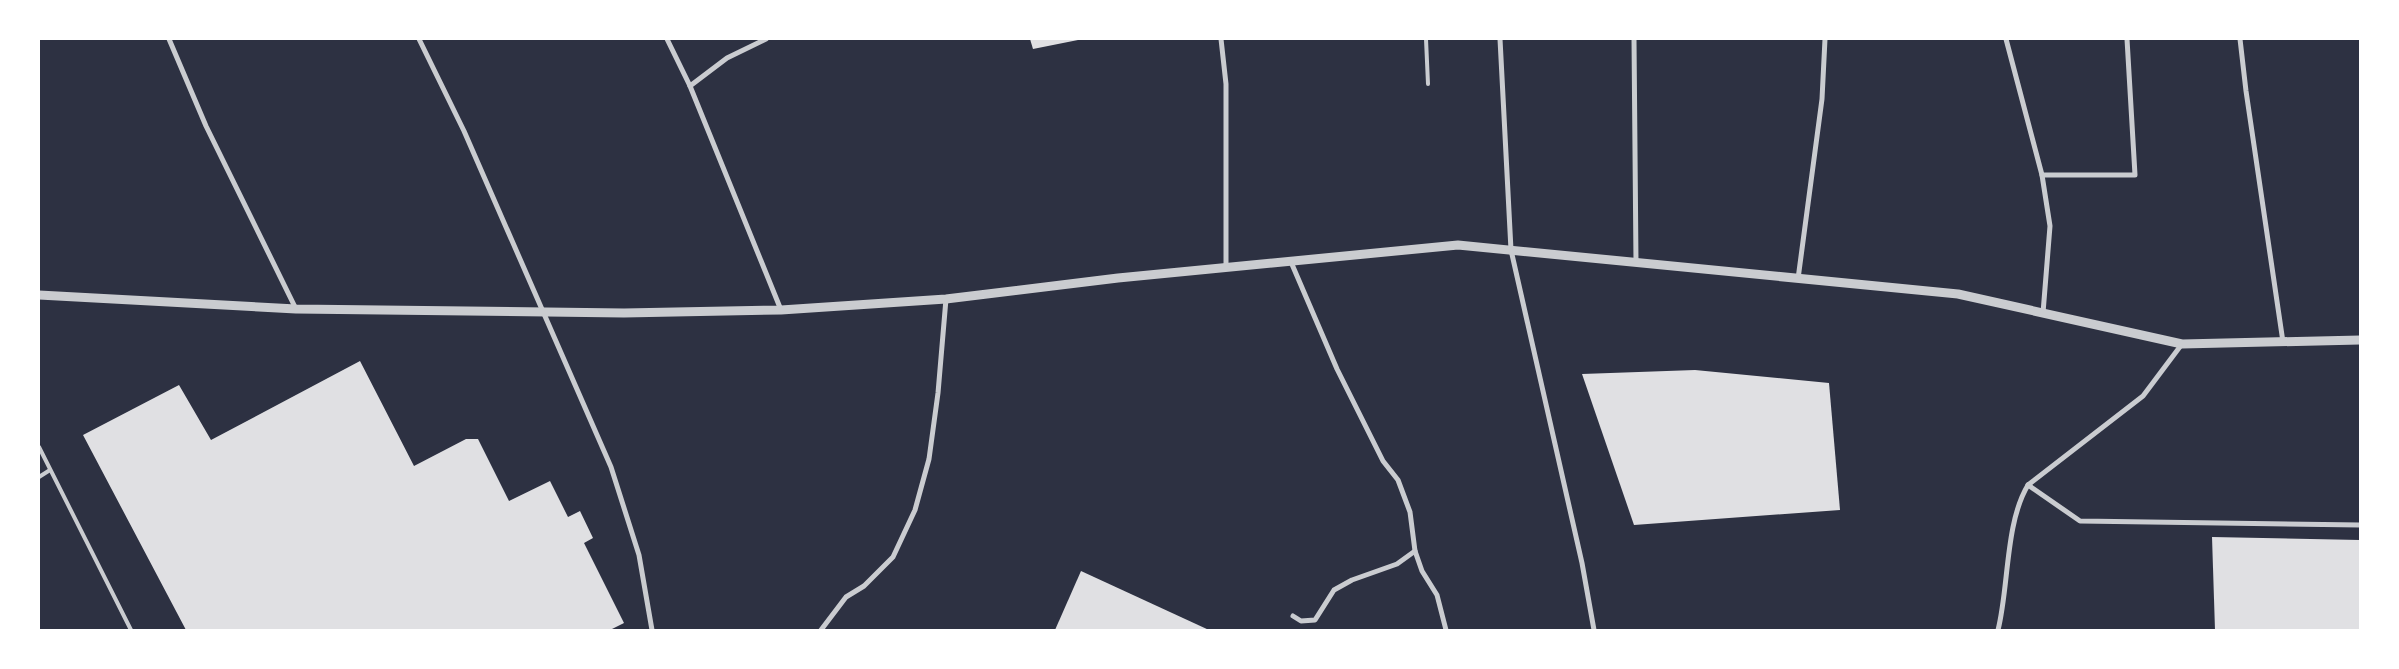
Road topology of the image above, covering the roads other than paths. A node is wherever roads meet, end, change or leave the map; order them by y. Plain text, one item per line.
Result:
1 (169, 39) edge
2 (419, 39) edge
3 (667, 39) edge
4 (766, 39) edge
5 (1221, 39) edge
6 (1426, 39) edge
7 (1500, 39) edge
8 (1634, 39) edge
9 (1825, 39) edge
10 (2006, 39) edge
11 (2127, 39) edge
12 (2240, 39) edge
13 (1428, 84) dead end
14 (690, 86) junction
15 (2042, 175) junction
16 (1511, 250) junction
17 (1291, 262) junction
18 (1636, 262) junction
19 (1226, 268) junction
20 (1798, 278) junction
21 (39, 295) edge
22 (946, 299) junction
23 (296, 310) junction
24 (781, 310) junction
25 (544, 312) junction
26 (2043, 313) junction
27 (2360, 340) edge
28 (2283, 342) junction
29 (2182, 344) junction
30 (39, 447) edge
31 (50, 470) junction
32 (39, 477) edge
33 (2028, 484) junction
34 (2360, 525) edge
35 (1415, 551) junction
36 (1293, 616) dead end
37 (131, 630) edge
38 (652, 630) edge
39 (820, 630) edge
40 (1446, 630) edge
41 (1594, 630) edge
42 (1998, 630) edge

1 - 23 street
2 - 25 street
3 - 14 street
4 - 14 street
5 - 19 street
6 - 13 lane
7 - 16 street
8 - 18 street
9 - 20 street
10 - 15 street
11 - 15 street
12 - 28 street
14 - 24 street
15 - 26 street
16 - 17 street
16 - 18 street
16 - 41 street
17 - 19 street
17 - 35 street
18 - 20 street
19 - 22 street
20 - 26 street
21 - 23 street
22 - 24 street
22 - 39 street
23 - 25 street
24 - 25 street
25 - 38 street
26 - 29 street
27 - 28 street
28 - 29 street
29 - 33 street
30 - 31 lane
31 - 32 lane
31 - 37 lane
33 - 34 street
33 - 42 street
35 - 36 street
35 - 40 street

